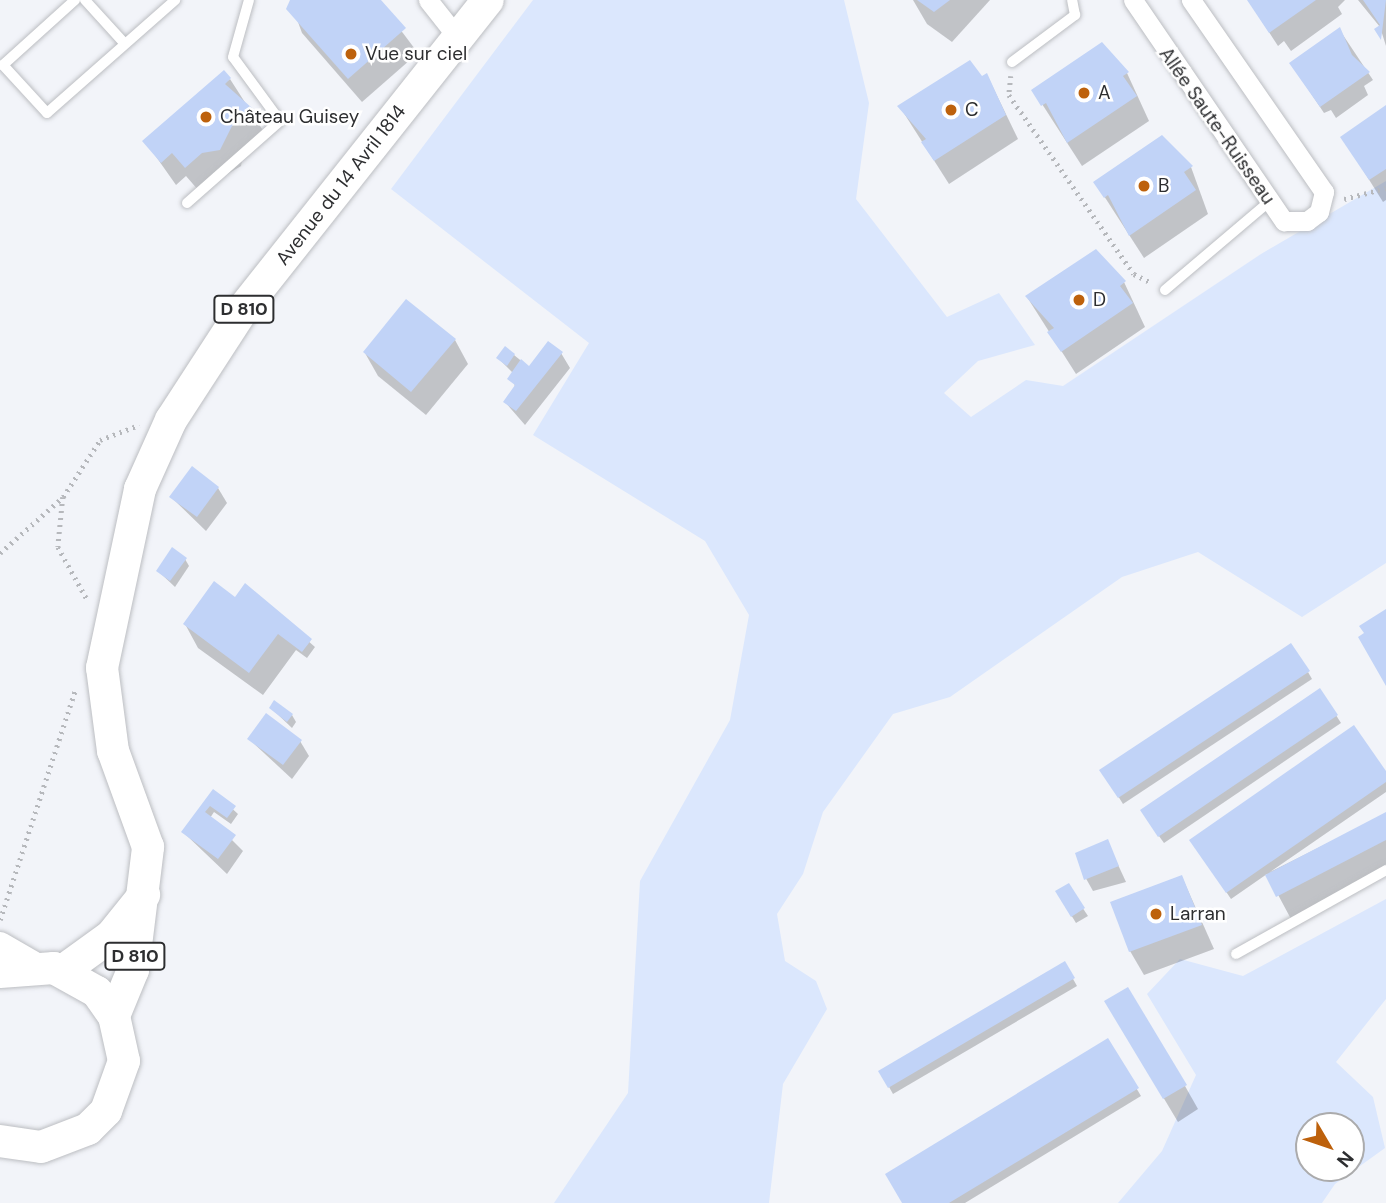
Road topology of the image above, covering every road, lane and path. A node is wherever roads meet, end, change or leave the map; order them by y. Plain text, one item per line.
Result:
1 (75, 0) edge
2 (85, 0) edge
3 (175, 0) edge
4 (249, 0) edge
5 (428, 0) edge
6 (488, 0) edge
7 (1072, 0) edge
8 (1133, 0) edge
9 (1191, 0) edge
10 (458, 38) junction
11 (125, 44) junction
12 (1013, 62) joint
13 (1386, 188) edge
14 (1324, 192) junction
15 (1270, 201) junction
16 (187, 203) dead end
17 (1165, 290) joint
18 (171, 420) junction
19 (63, 497) junction
20 (0, 553) edge
21 (109, 622) junction
22 (82, 673) dead end
23 (1386, 870) edge
24 (145, 894) junction
25 (0, 920) edge
26 (0, 946) edge
27 (1236, 954) dead end
28 (33, 965) junction
29 (64, 970) junction
30 (0, 972) edge
31 (114, 1016) junction
32 (0, 1141) edge
33 (41, 1147) junction
34 (0, 1160) edge

1 - 11 lane
2 - 11 lane
3 - 11 lane
4 - 16 lane
5 - 10 street
6 - 10 main road, Avenue du 14 Avril 1814 / D 810
7 - 12 lane
8 - 15 street, Allée Saute-Ruisseau
9 - 14 street
10 - 18 main road, Avenue du 14 Avril 1814 / D 810
12 - 17 path
13 - 14 path
14 - 15 street, Allée Saute-Ruisseau
15 - 17 lane
18 - 19 path
18 - 21 main road, Avenue du 14 Avril 1814 / D 810
19 - 20 path
19 - 21 path
21 - 24 main road, Avenue du 14 Avril 1814 / D 810
22 - 25 path
23 - 27 lane
24 - 29 main road, D 810
24 - 31 main road, Avenue du 14 Avril 1814 / D 810
26 - 28 street
28 - 29 main road
28 - 30 main road
29 - 31 main road
31 - 33 main road
32 - 33 main road
33 - 34 main road

